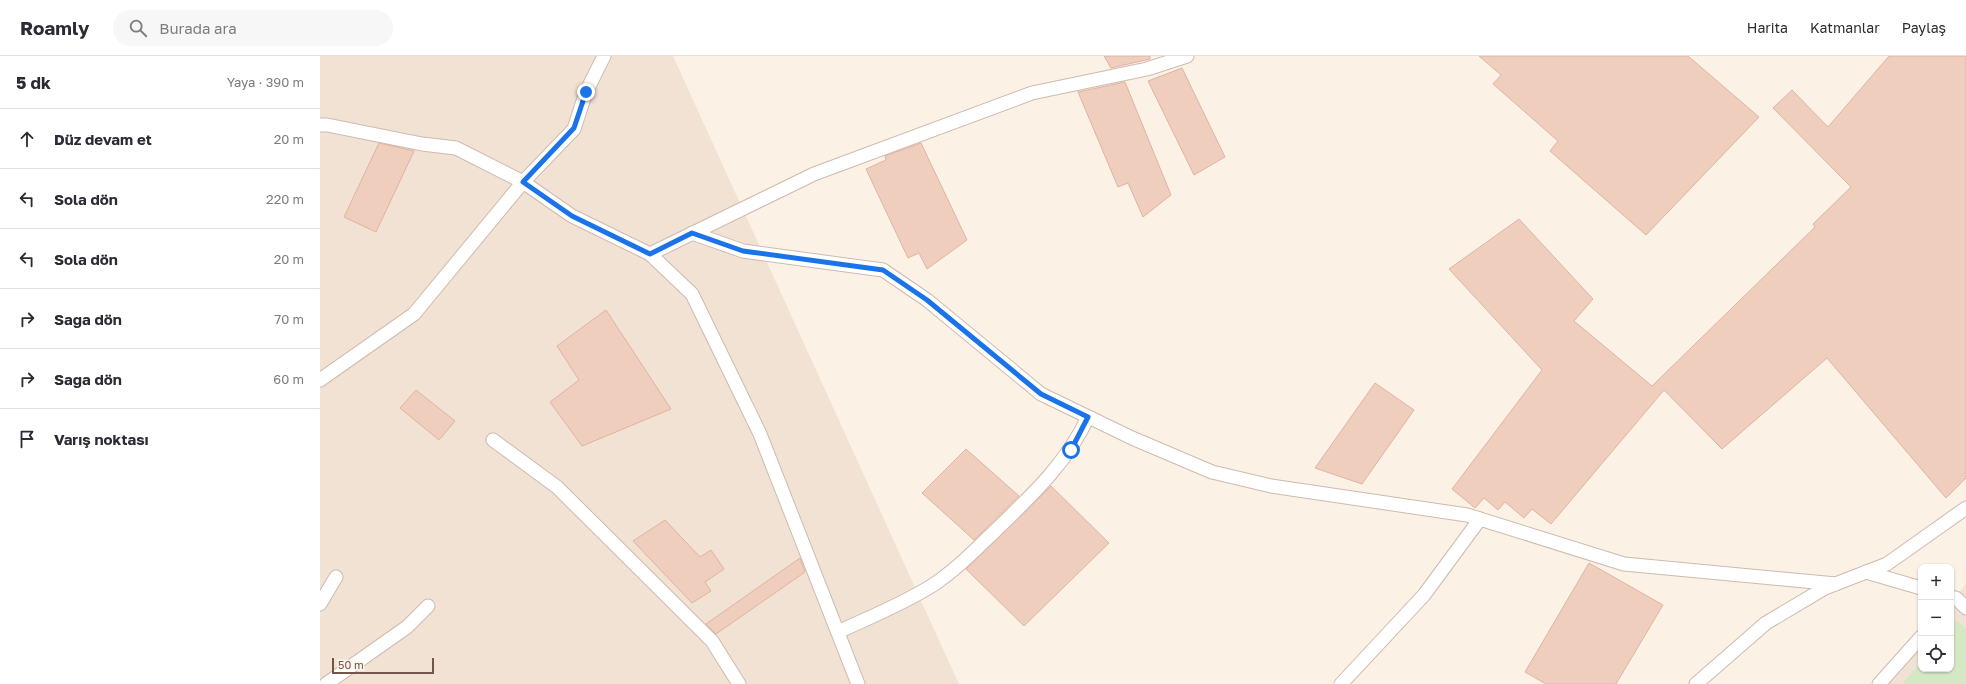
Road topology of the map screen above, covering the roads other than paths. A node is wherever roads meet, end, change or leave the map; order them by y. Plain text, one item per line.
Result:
1 (604, 56) edge
2 (1187, 56) edge
3 (320, 126) edge
4 (523, 182) junction
5 (692, 233) junction
6 (650, 254) junction
7 (320, 380) edge
8 (1088, 417) junction
9 (493, 440) dead end
10 (1966, 508) edge
11 (1480, 519) junction
12 (1866, 572) junction
13 (336, 577) dead end
14 (1836, 584) junction
15 (1918, 587) edge
16 (1954, 601) edge
17 (320, 604) edge
18 (428, 606) dead end
19 (1966, 608) edge
20 (838, 632) junction
21 (1918, 640) edge
22 (326, 684) edge
23 (739, 684) edge
24 (858, 684) edge
25 (1341, 684) edge
26 (1696, 684) edge
27 (1879, 684) edge

1 - 4 street
2 - 5 street
3 - 4 street
4 - 6 street
4 - 7 street
5 - 6 street
5 - 8 street
6 - 20 street
8 - 11 street
8 - 20 street
9 - 23 street
10 - 12 street
11 - 14 street
11 - 25 street
12 - 14 street
12 - 15 street
13 - 17 street
14 - 26 street
16 - 19 street
18 - 22 street
20 - 24 street
21 - 27 street

